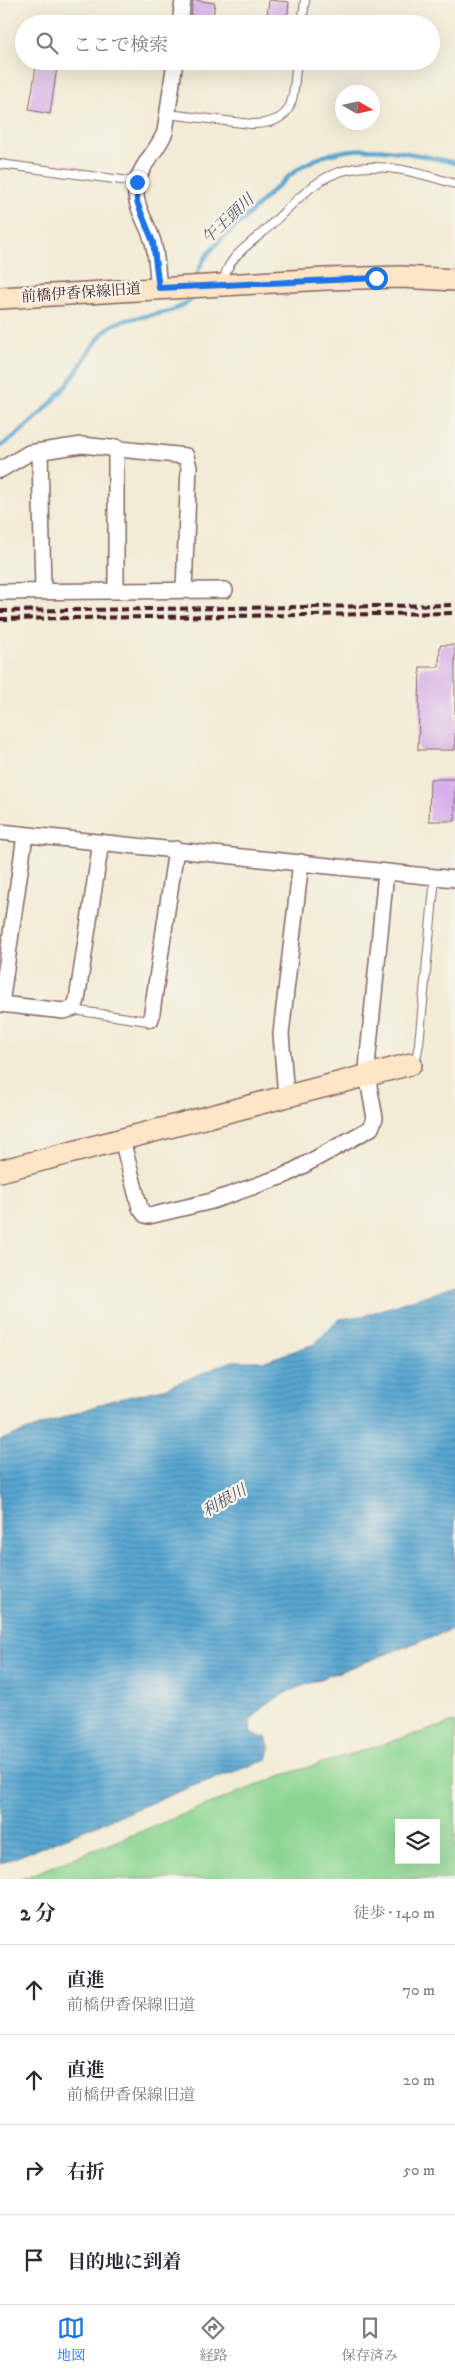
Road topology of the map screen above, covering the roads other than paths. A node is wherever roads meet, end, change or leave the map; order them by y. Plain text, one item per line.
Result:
1 (183, 0) edge
2 (305, 0) edge
3 (181, 15) edge
4 (303, 15) edge
5 (174, 70) edge
6 (296, 70) edge
7 (168, 114) junction
8 (0, 164) edge
9 (137, 182) junction
10 (455, 184) edge
11 (455, 280) edge
12 (208, 285) junction
13 (159, 288) junction
14 (0, 298) edge
15 (116, 447) junction
16 (40, 452) junction
17 (0, 470) edge
18 (116, 590) junction
19 (184, 590) junction
20 (225, 590) dead end
21 (43, 591) junction
22 (0, 592) edge
23 (0, 832) edge
24 (25, 835) junction
25 (101, 842) junction
26 (176, 849) junction
27 (301, 862) junction
28 (386, 872) junction
29 (435, 877) junction
30 (455, 879) edge
31 (1, 1004) edge
32 (74, 1008) junction
33 (151, 1018) joint
34 (411, 1064) joint
35 (367, 1075) junction
36 (286, 1096) junction
37 (122, 1140) junction
38 (0, 1171) edge

1 - 3 street
2 - 4 lane
5 - 7 street
6 - 7 lane
7 - 9 street
8 - 9 lane
9 - 13 street
10 - 12 lane
11 - 12 street, 前橋伊香保線旧道
12 - 13 street, 前橋伊香保線旧道
13 - 14 street, 前橋伊香保線旧道
15 - 16 street
15 - 18 street
15 - 19 street
16 - 17 street
16 - 21 street
18 - 19 street
18 - 21 street
19 - 20 street
21 - 22 street
23 - 24 street
24 - 25 street
24 - 31 street
25 - 26 street
25 - 32 street
26 - 27 street
26 - 33 street
27 - 28 street
27 - 36 street
28 - 29 street
28 - 35 street
29 - 30 street
29 - 34 lane
31 - 32 street
32 - 33 lane
34 - 35 street
35 - 36 street
35 - 37 street
36 - 37 street
37 - 38 street

